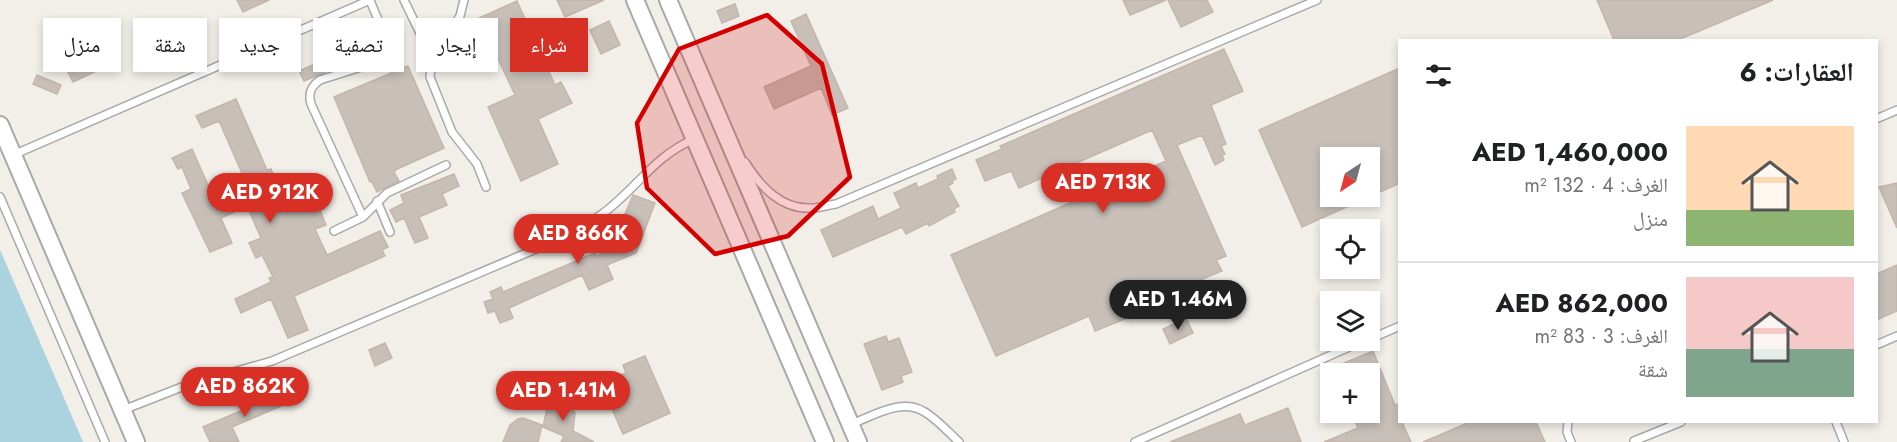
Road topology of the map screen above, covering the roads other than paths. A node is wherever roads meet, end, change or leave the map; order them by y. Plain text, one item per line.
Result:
1 (370, 0) edge
2 (404, 0) edge
3 (464, 0) edge
4 (636, 0) edge
5 (668, 0) edge
6 (1317, 0) edge
7 (459, 18) edge
8 (416, 25) edge
9 (430, 72) edge
10 (711, 100) junction
11 (1897, 110) edge
12 (1878, 118) edge
13 (0, 125) edge
14 (695, 139) junction
15 (13, 155) junction
16 (446, 165) dead end
17 (486, 187) dead end
18 (0, 197) edge
19 (376, 201) junction
20 (363, 217) junction
21 (334, 231) dead end
22 (390, 232) dead end
23 (1398, 327) edge
24 (1380, 335) edge
25 (1897, 336) edge
26 (1878, 344) edge
27 (1340, 351) edge
28 (123, 410) junction
29 (1568, 423) edge
30 (1679, 423) edge
31 (1836, 423) edge
32 (850, 425) junction
33 (1634, 441) edge
34 (105, 442) edge
35 (136, 442) edge
36 (825, 442) edge
37 (858, 442) edge
38 (959, 442) edge
39 (1135, 442) edge
40 (1571, 442) edge
41 (1844, 442) edge

1 - 15 lane
1 - 20 lane
2 - 8 lane
3 - 7 lane
4 - 14 street
5 - 10 street
6 - 10 lane
9 - 17 lane
10 - 32 street
11 - 12 lane
13 - 15 street
14 - 28 lane
14 - 36 street
15 - 28 street
16 - 19 lane
18 - 34 lane
19 - 20 lane
19 - 22 lane
20 - 21 lane
23 - 24 lane
25 - 26 lane
27 - 39 lane
28 - 35 street
29 - 40 lane
30 - 33 lane
31 - 41 lane
32 - 37 street
32 - 38 lane

